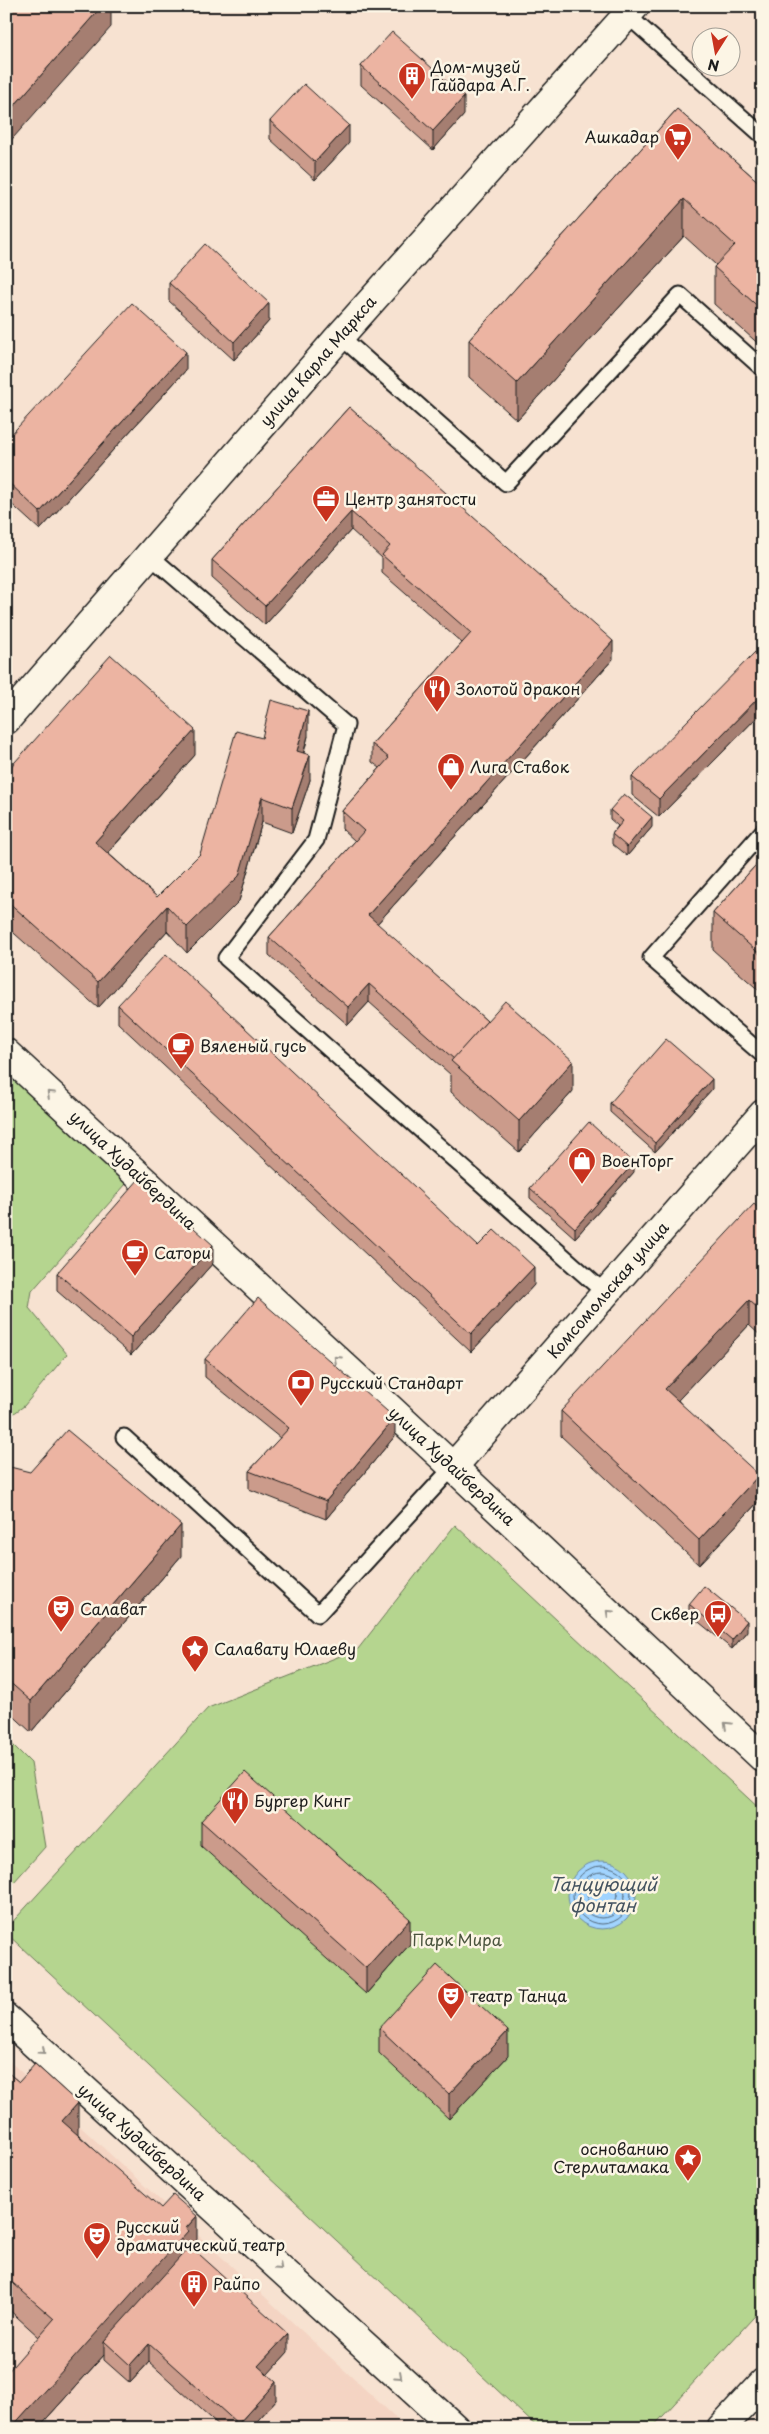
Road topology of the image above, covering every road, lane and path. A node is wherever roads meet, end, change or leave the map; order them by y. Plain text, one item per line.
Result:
1 (631, 11) edge
2 (763, 136) edge
3 (340, 336) junction
4 (763, 369) edge
5 (149, 555) junction
6 (6, 720) edge
7 (763, 831) edge
8 (6, 1053) edge
9 (763, 1055) edge
10 (763, 1114) edge
11 (605, 1293) junction
12 (124, 1436) dead end
13 (453, 1467) junction
14 (763, 1758) edge
15 (6, 2018) edge
16 (763, 2383) edge
17 (455, 2428) edge
18 (721, 2428) edge

1 - 2 lane
1 - 3 street, улица Карла Маркса
3 - 4 lane
3 - 5 street, улица Карла Маркса
5 - 6 street, улица Карла Маркса
5 - 11 lane
7 - 9 lane
13 -> 8 street, улица Худайбердина
10 - 11 street, Комсомольская улица
11 - 13 street, Комсомольская улица
12 - 13 lane
14 -> 13 street, улица Худайбердина
15 -> 17 street, улица Худайбердина
16 - 18 street

